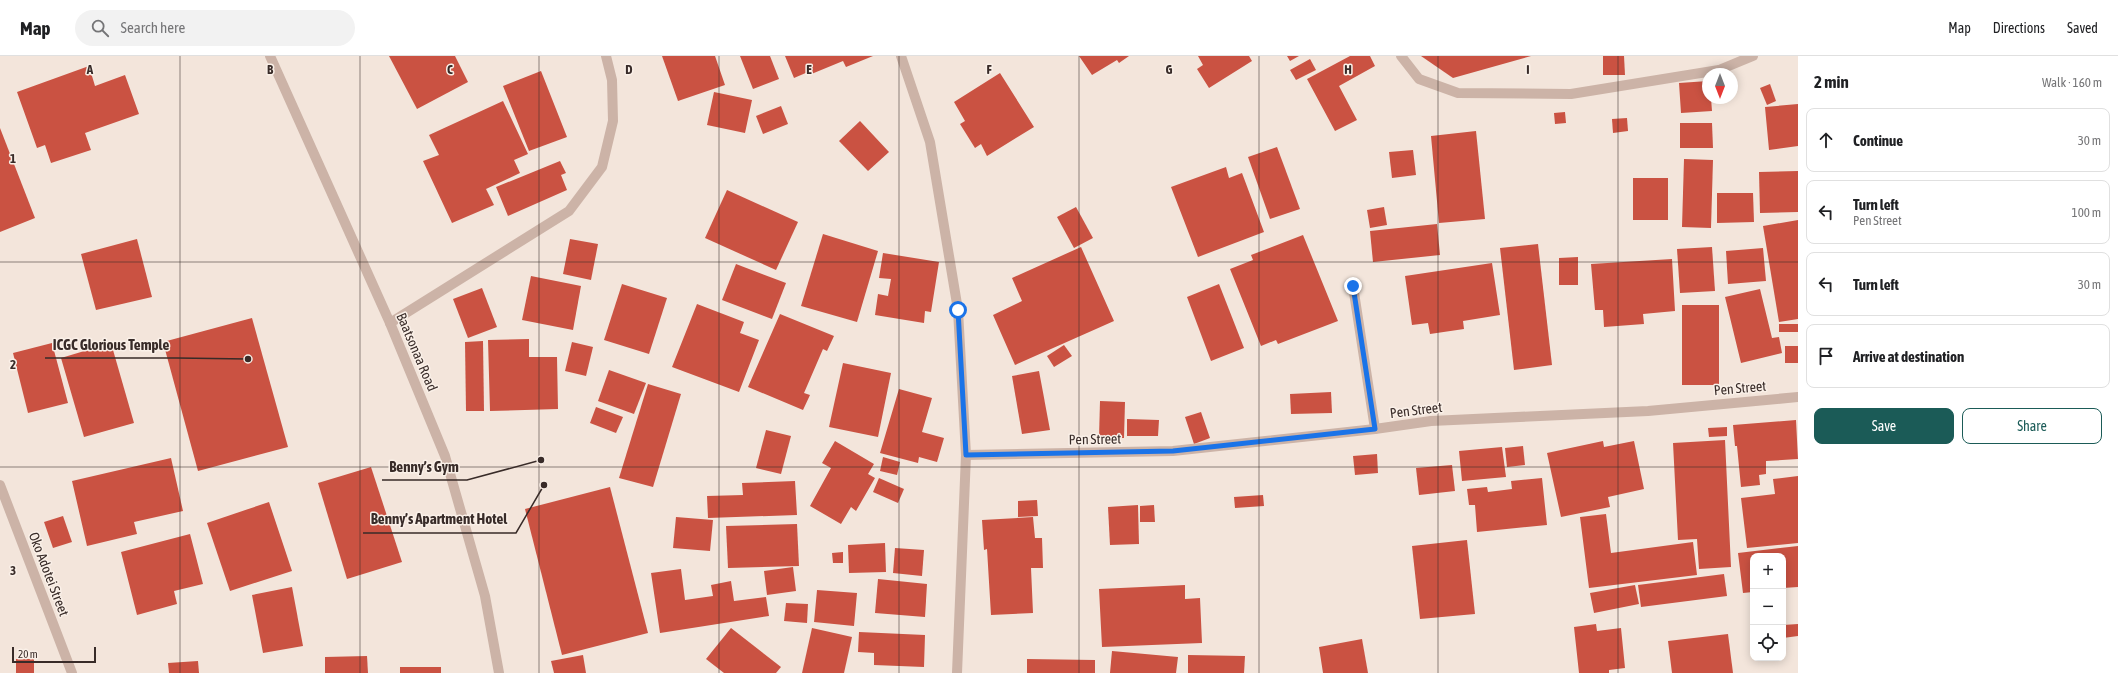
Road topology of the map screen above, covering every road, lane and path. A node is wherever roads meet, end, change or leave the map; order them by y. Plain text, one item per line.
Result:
1 (270, 56) edge
2 (606, 56) edge
3 (901, 56) edge
4 (1401, 56) edge
5 (1753, 56) edge
6 (1353, 286) dead end
7 (390, 323) junction
8 (1798, 397) edge
9 (1375, 429) junction
10 (966, 455) junction
11 (0, 485) edge
12 (72, 673) edge
13 (499, 673) edge
14 (957, 673) edge

1 - 7 street, Baatsonaa Road
2 - 7 street
3 - 10 street
4 - 5 street
6 - 9 street
7 - 13 street, Baatsonaa Road
8 - 9 street, Pen Street
9 - 10 street, Pen Street
10 - 14 street
11 - 12 street, Oko Adotei Street

